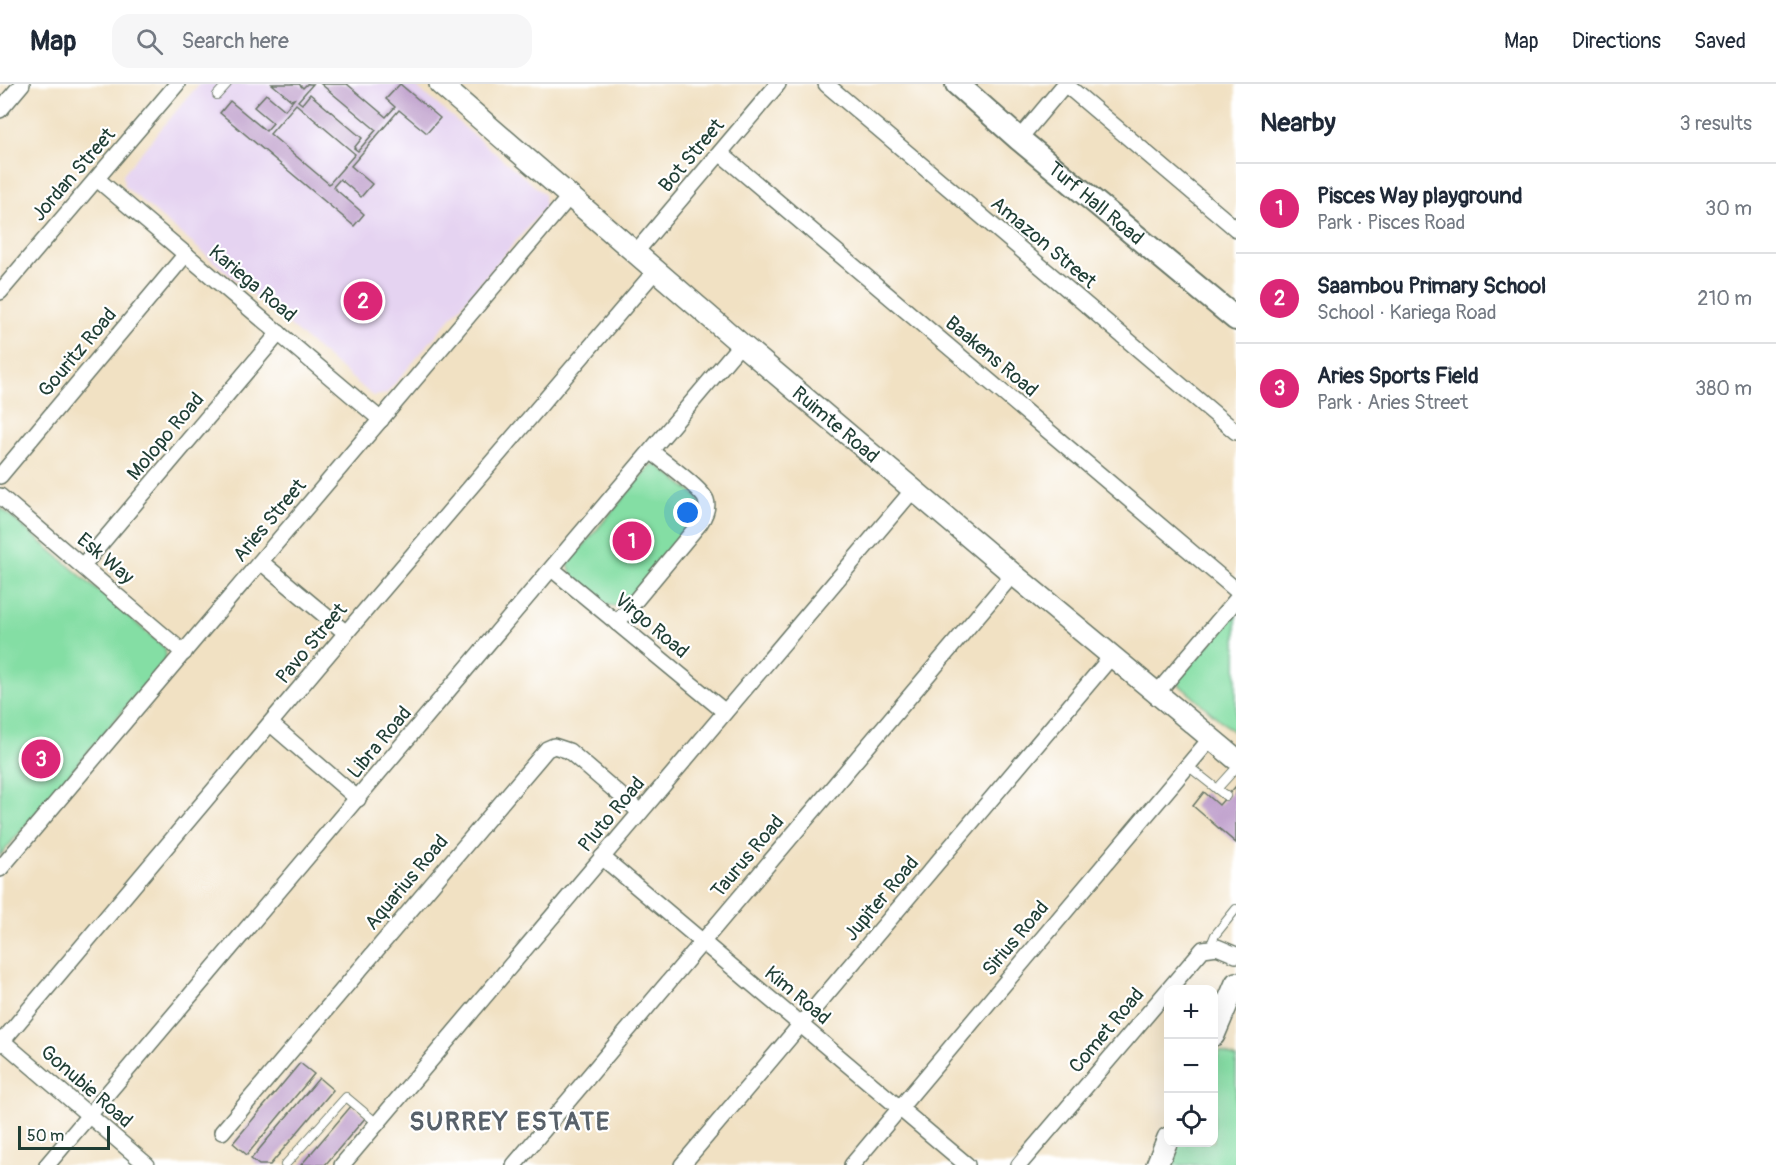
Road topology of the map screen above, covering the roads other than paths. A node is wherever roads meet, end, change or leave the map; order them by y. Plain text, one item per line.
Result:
1 (22, 84) edge
2 (177, 84) edge
3 (226, 84) edge
4 (440, 84) edge
5 (778, 84) edge
6 (825, 84) edge
7 (957, 84) edge
8 (969, 84) edge
9 (1065, 84) edge
10 (217, 95) dead end
11 (0, 110) edge
12 (1023, 134) junction
13 (720, 153) junction
14 (97, 179) junction
15 (570, 196) junction
16 (1236, 229) edge
17 (635, 253) junction
18 (186, 254) junction
19 (656, 270) junction
20 (0, 291) edge
21 (1236, 306) edge
22 (1236, 319) edge
23 (279, 333) junction
24 (741, 344) junction
25 (381, 420) junction
26 (1236, 432) edge
27 (652, 452) junction
28 (0, 476) edge
29 (914, 490) junction
30 (0, 496) edge
31 (261, 562) junction
32 (82, 565) junction
33 (552, 569) junction
34 (1012, 574) junction
35 (1236, 590) edge
36 (1236, 600) edge
37 (617, 623) junction
38 (346, 633) junction
39 (184, 653) junction
40 (1111, 657) junction
41 (1157, 693) junction
42 (725, 712) junction
43 (271, 724) junction
44 (1211, 738) junction
45 (1236, 759) edge
46 (1188, 766) junction
47 (1236, 768) edge
48 (1217, 789) junction
49 (1226, 796) dead end
50 (358, 799) junction
51 (640, 812) junction
52 (602, 858) junction
53 (0, 869) edge
54 (1236, 909) edge
55 (703, 942) junction
56 (1209, 947) junction
57 (1236, 955) edge
58 (1236, 983) edge
59 (801, 1025) junction
60 (1218, 1026) edge
61 (1, 1041) edge
62 (900, 1108) junction
63 (89, 1115) junction
64 (377, 1123) junction
65 (222, 1132) dead end
66 (1164, 1147) edge
67 (352, 1162) edge
68 (46, 1165) edge
69 (147, 1165) edge
70 (285, 1165) edge
71 (514, 1165) edge
72 (682, 1165) edge
73 (852, 1165) edge
74 (967, 1165) edge
75 (1019, 1165) edge
76 (1157, 1165) edge

1 - 11 street
2 - 14 street, Jordan Street
3 - 10 lane
4 - 15 street, Ruimte Road
5 - 13 street, Bot Street
6 - 26 street, Amazon Street
7 - 12 main road, Turf Hall Road
8 - 12 main road, Turf Hall Road
9 - 12 street
9 - 16 street
12 - 21 main road, Turf Hall Road
12 - 22 main road, Turf Hall Road
13 - 17 street, Bot Street
13 - 35 street, Baakens Road
14 - 18 street, Kariega Road
14 - 20 street, Jordan Street
15 - 17 street, Ruimte Road
15 - 25 street, Aries Street
17 - 19 street, Ruimte Road
18 - 23 street, Kariega Road
18 - 28 street, Gouritz Road
19 - 24 street, Ruimte Road
19 - 38 street, Pavo Street
23 - 25 street, Kariega Road
23 - 32 street, Molopo Road
24 - 27 street, Libra Road
24 - 29 street, Ruimte Road
25 - 31 street, Aries Street
27 - 33 street, Libra Road
27 - 37 street
29 - 34 street, Ruimte Road
29 - 42 street, Pluto Road
30 - 32 street, Esk Way
31 - 38 street
31 - 39 street, Aries Street
32 - 39 street, Esk Way
33 - 37 street, Virgo Road
33 - 50 street, Libra Road
34 - 40 street, Ruimte Road
34 - 55 street, Taurus Road
36 - 41 street
37 - 42 street, Virgo Road
38 - 43 street, Pavo Street
39 - 53 street, Aries Street
40 - 41 street, Ruimte Road
40 - 59 street, Jupiter Road
41 - 44 street, Ruimte Road
42 - 51 street, Pluto Road
43 - 50 street
43 - 61 street, Pavo Street
44 - 45 street, Ruimte Road
44 - 46 street, Sirius Road
46 - 48 lane
46 - 62 street, Sirius Road
47 - 48 lane
48 - 49 lane
50 - 63 street, Libra Road
51 - 52 street, Pluto Road
51 - 65 street, Aquarius Road
52 - 55 street, Kim Road
52 - 64 street, Pluto Road
54 - 56 lane
55 - 59 street, Kim Road
55 - 71 street, Taurus Road
56 - 57 street
56 - 75 street, Comet Road
58 - 60 street
59 - 62 street, Kim Road
59 - 72 street, Jupiter Road
61 - 63 street, Gonubie Road
62 - 73 street, Sirius Road
62 - 74 street, Kim Road
63 - 68 street, Libra Road
63 - 69 street, Gonubie Road
64 - 67 street, Pluto Road
64 - 70 lane
66 - 76 street

